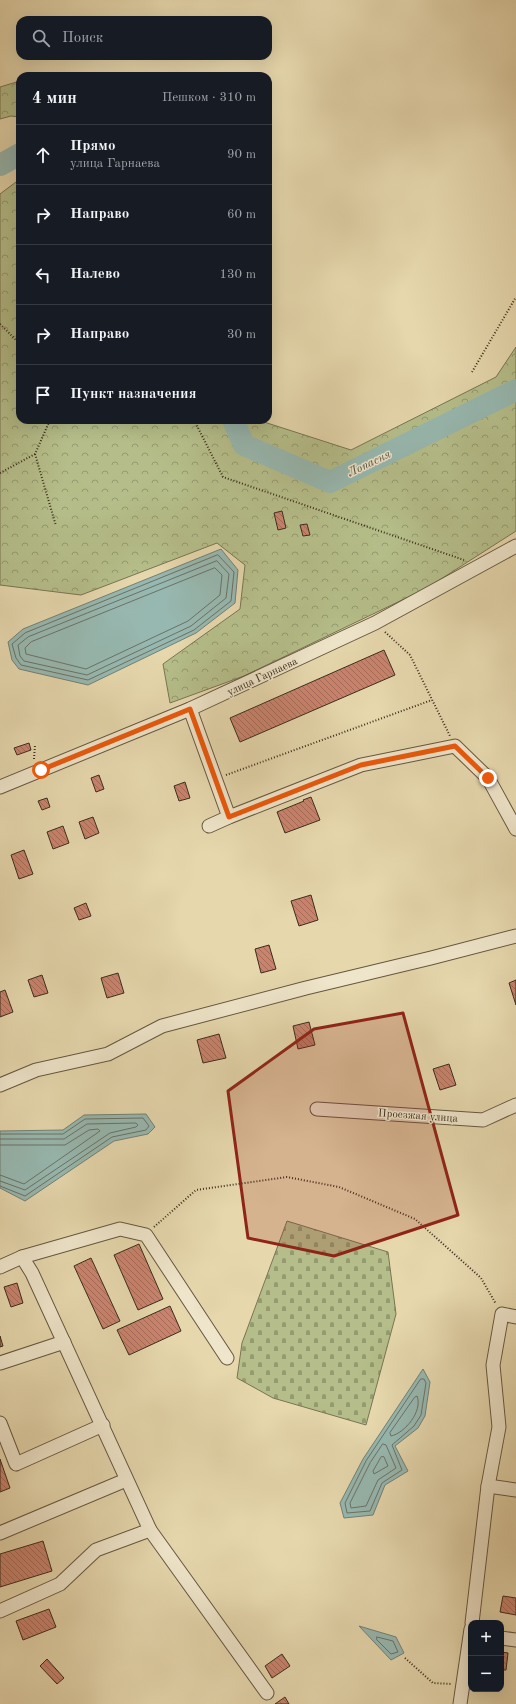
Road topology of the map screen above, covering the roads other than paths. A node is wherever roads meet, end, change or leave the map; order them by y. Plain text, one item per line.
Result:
1 (516, 546) edge
2 (510, 554) edge
3 (190, 709) junction
4 (0, 787) edge
5 (229, 817) junction
6 (209, 826) dead end
7 (516, 829) edge
8 (516, 936) edge
9 (0, 1085) edge
10 (516, 1105) edge
11 (317, 1109) dead end
12 (22, 1257) junction
13 (0, 1267) edge
14 (516, 1317) edge
15 (64, 1342) junction
16 (228, 1358) dead end
17 (0, 1363) edge
18 (0, 1423) edge
19 (103, 1425) junction
20 (126, 1480) junction
21 (488, 1486) junction
22 (516, 1490) edge
23 (150, 1530) junction
24 (0, 1533) edge
25 (0, 1611) edge
26 (472, 1620) edge
27 (504, 1638) edge
28 (516, 1640) edge
29 (468, 1650) edge
30 (267, 1693) dead end
31 (460, 1704) edge

1 - 2 street, улица Гарнаева
2 - 3 street, улица Гарнаева
3 - 4 street, улица Гарнаева
3 - 5 street
5 - 6 street
5 - 7 street
8 - 9 street
10 - 11 street, Проезжая улица
12 - 13 street
12 - 15 street
12 - 16 street
14 - 21 street
15 - 17 street
15 - 19 street
18 - 19 street
19 - 20 street
20 - 23 street
20 - 24 street
21 - 22 street
21 - 26 street
23 - 25 street
23 - 30 street
27 - 28 street
29 - 31 street

